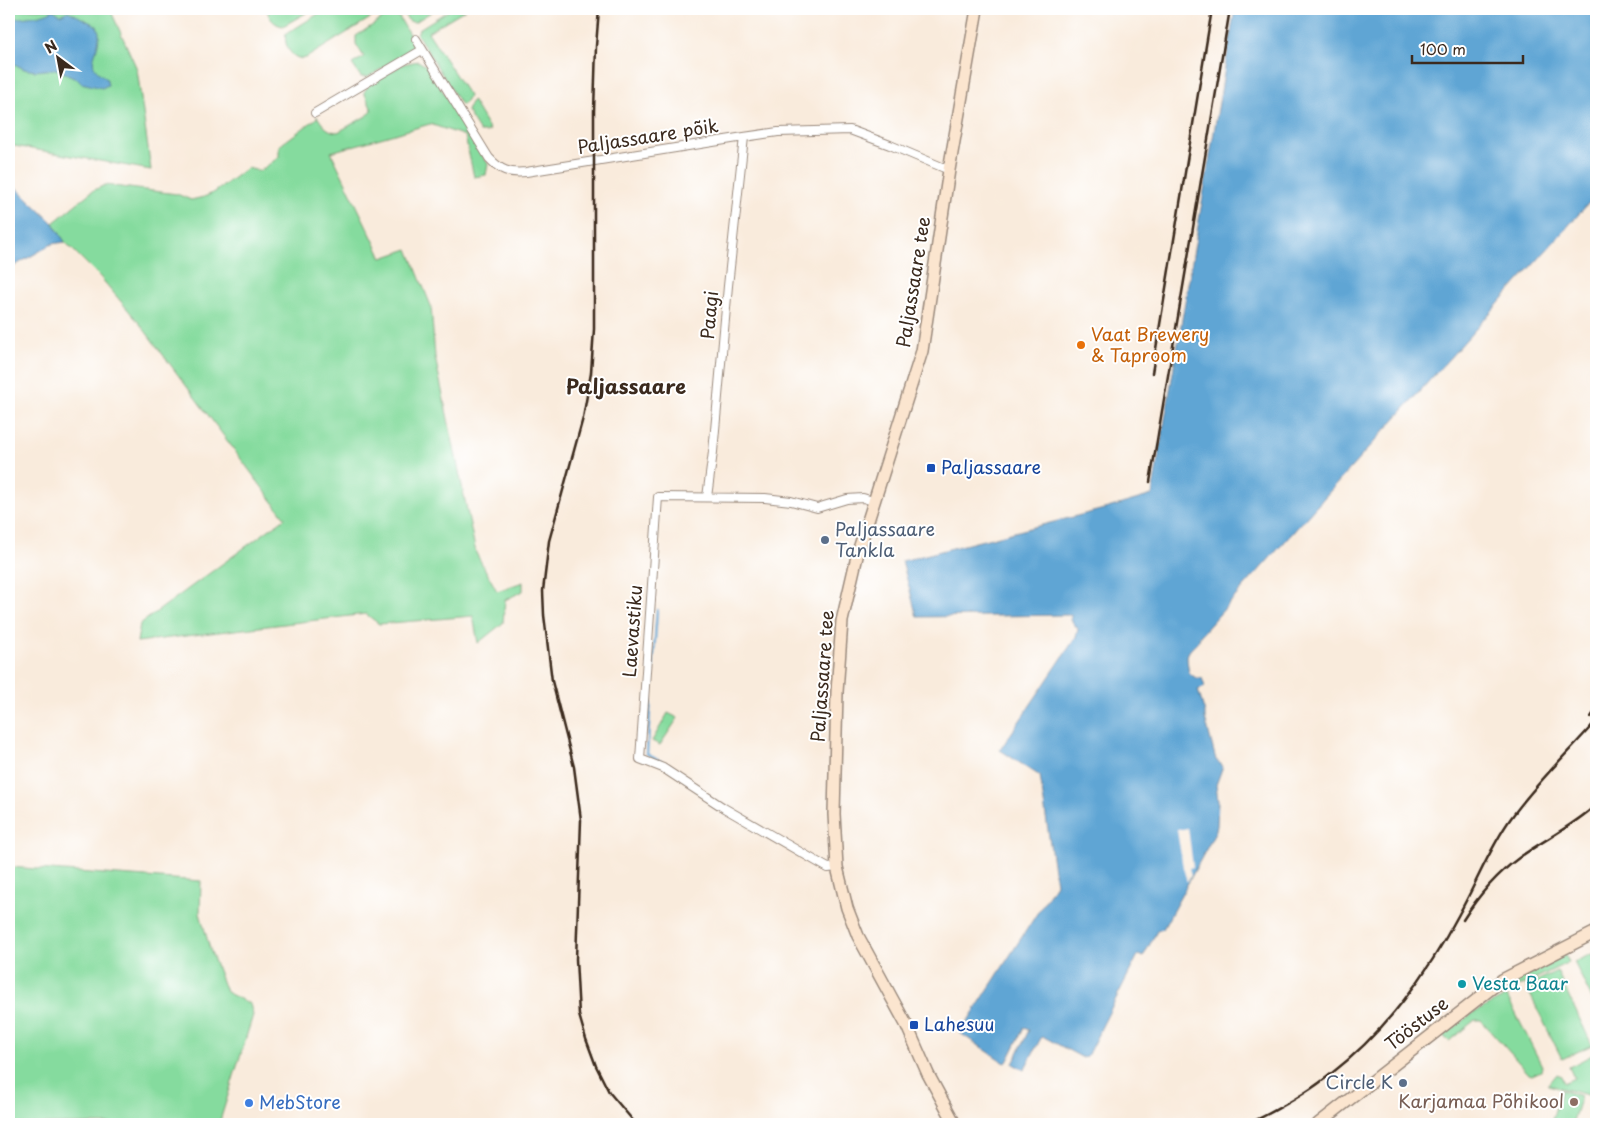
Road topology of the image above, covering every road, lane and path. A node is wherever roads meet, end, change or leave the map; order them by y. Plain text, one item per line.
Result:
1 (977, 9) edge
2 (416, 39) dead end
3 (422, 50) junction
4 (315, 113) dead end
5 (744, 137) junction
6 (949, 170) junction
7 (707, 497) junction
8 (873, 501) junction
9 (837, 867) junction
10 (1596, 932) edge
11 (955, 1124) edge
12 (1318, 1124) edge

1 - 6 street, Paljassaare tee
2 - 3 street, Paljassaare põik
3 - 4 street
3 - 5 street, Paljassaare põik
5 - 6 street, Paljassaare põik
5 - 7 street, Paagi
6 - 8 street, Paljassaare tee
7 - 8 street, Laevastiku
7 - 9 street, Laevastiku
8 - 9 street, Paljassaare tee
9 - 11 street, Paljassaare tee
10 - 12 street, Tööstuse

